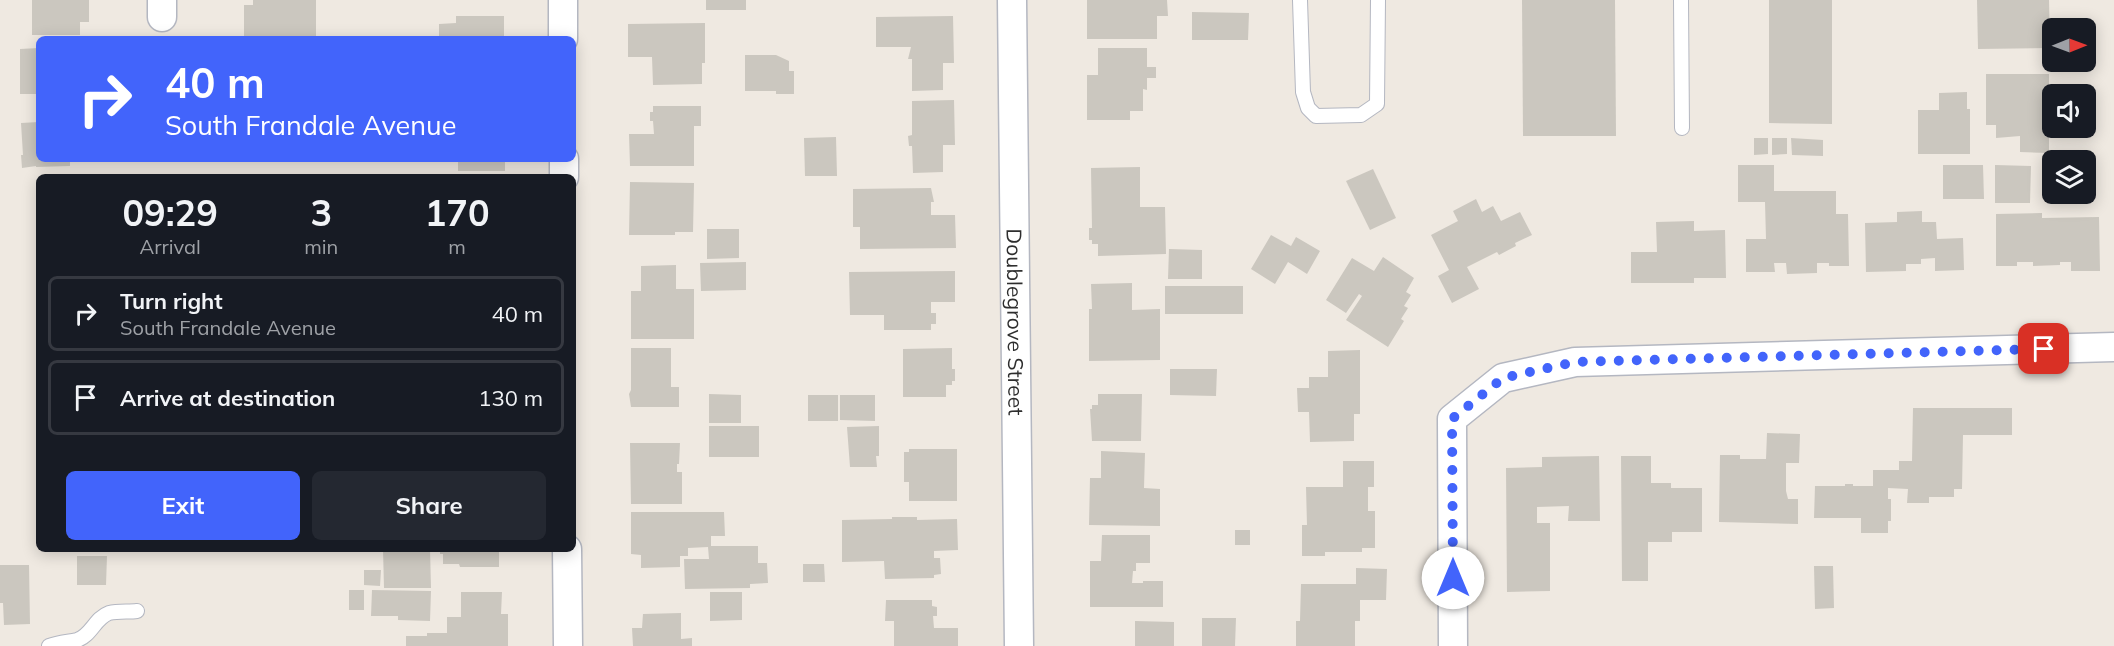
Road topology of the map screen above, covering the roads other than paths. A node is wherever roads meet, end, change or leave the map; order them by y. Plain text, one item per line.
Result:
1 (563, 0) edge
2 (1012, 0) edge
3 (1300, 0) edge
4 (1378, 0) edge
5 (1681, 0) edge
6 (563, 36) edge
7 (1682, 128) dead end
8 (2114, 347) edge
9 (567, 552) edge
10 (138, 611) dead end
11 (49, 646) edge
12 (568, 646) edge
13 (1019, 646) edge
14 (1453, 646) edge

1 - 6 street
2 - 13 street, Doublegrove Street
3 - 4 lane
5 - 7 lane
8 - 14 street
9 - 12 street
10 - 11 lane

